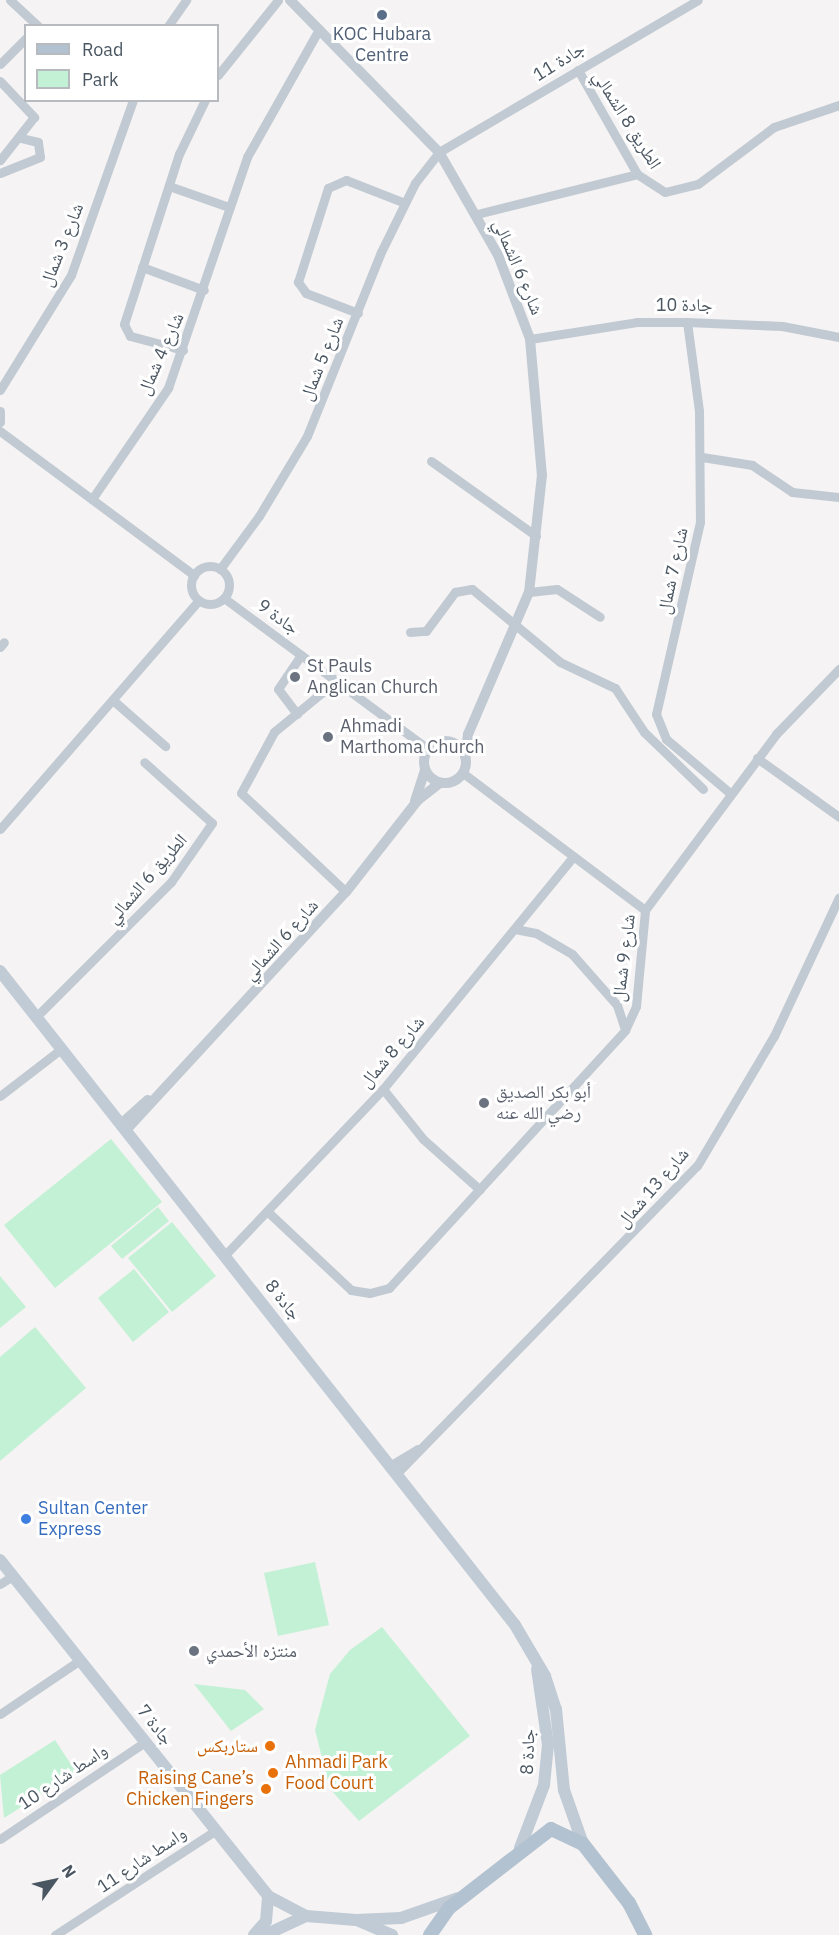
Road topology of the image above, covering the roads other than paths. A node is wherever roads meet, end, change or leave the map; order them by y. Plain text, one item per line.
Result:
1 (10, 0) edge
2 (186, 0) edge
3 (278, 0) edge
4 (290, 0) edge
5 (698, 0) edge
6 (36, 24) edge
7 (169, 24) edge
8 (319, 29) junction
9 (24, 40) edge
10 (0, 64) edge
11 (578, 70) junction
12 (219, 74) edge
13 (0, 81) edge
14 (132, 102) edge
15 (204, 102) edge
16 (839, 105) edge
17 (21, 138) junction
18 (439, 153) junction
19 (0, 160) edge
20 (0, 173) edge
21 (637, 174) junction
22 (169, 186) junction
23 (405, 203) junction
24 (229, 207) junction
25 (477, 214) junction
26 (142, 267) junction
27 (204, 290) junction
28 (358, 313) junction
29 (687, 321) junction
30 (839, 338) edge
31 (530, 339) junction
32 (183, 350) junction
33 (0, 390) edge
34 (0, 411) edge
35 (0, 422) edge
36 (0, 431) edge
37 (702, 457) junction
38 (430, 461) dead end
39 (839, 497) edge
40 (92, 499) junction
41 (536, 536) junction
42 (220, 569) junction
43 (194, 575) junction
44 (529, 592) junction
45 (224, 598) junction
46 (199, 600) junction
47 (600, 617) dead end
48 (515, 628) junction
49 (410, 632) dead end
50 (301, 655) junction
51 (839, 669) edge
52 (336, 681) junction
53 (115, 702) junction
54 (297, 714) junction
55 (477, 715) junction
56 (449, 742) junction
57 (165, 746) dead end
58 (428, 749) junction
59 (465, 758) junction
60 (757, 758) junction
61 (144, 762) dead end
62 (425, 770) junction
63 (463, 773) junction
64 (440, 783) junction
65 (703, 789) dead end
66 (730, 793) junction
67 (412, 806) junction
68 (839, 817) edge
69 (0, 829) edge
70 (572, 858) junction
71 (346, 892) junction
72 (839, 897) edge
73 (645, 910) junction
74 (515, 929) junction
75 (0, 971) edge
76 (36, 1017) junction
77 (625, 1030) junction
78 (61, 1049) junction
79 (382, 1089) junction
80 (0, 1096) edge
81 (123, 1127) junction
82 (480, 1190) junction
83 (268, 1212) junction
84 (224, 1256) junction
85 (394, 1469) junction
86 (0, 1560) edge
87 (13, 1576) junction
88 (0, 1584) edge
89 (534, 1653) junction
90 (80, 1660) junction
91 (0, 1714) edge
92 (145, 1742) junction
93 (216, 1830) junction
94 (0, 1839) edge
95 (583, 1844) junction
96 (520, 1848) junction
97 (268, 1896) junction
98 (462, 1897) junction
99 (306, 1916) junction
100 (356, 1920) junction
101 (55, 1935) edge
102 (254, 1935) edge
103 (266, 1935) edge
104 (392, 1935) edge
105 (430, 1935) edge
106 (645, 1935) edge

1 - 6 street
2 - 7 street
3 - 12 street
4 - 8 street, شارع 6 الشمالي
5 - 11 street, جادة 11
8 - 18 street, شارع 6 الشمالي
8 - 24 street, شارع 4 شمال
9 - 10 street
11 - 18 street, جادة 11
11 - 21 street, الطريق 8 الشمالي
13 - 17 street
14 - 33 street, شارع 3 شمال
15 - 22 street
16 - 21 street, الطريق 8 الشمالي
17 - 19 street
17 - 20 street
18 - 23 street, شارع 5 شمال
18 - 25 street, شارع 6 الشمالي
21 - 25 street
22 - 24 street
22 - 26 street
23 - 28 street, شارع 5 شمال
23 - 28 street
24 - 27 street, شارع 4 شمال
25 - 31 street, شارع 6 الشمالي
26 - 27 street
26 - 32 street
27 - 32 street, شارع 4 شمال
28 - 42 street, شارع 5 شمال
29 - 30 street, جادة 10
29 - 31 street, جادة 10
29 - 37 street, شارع 7 شمال
31 - 41 street, شارع 6 الشمالي
32 - 40 street, شارع 4 شمال
34 - 35 street
36 - 40 street
37 - 39 street
37 - 66 street, شارع 7 شمال
38 - 41 street
40 - 43 street
41 - 44 street, شارع 6 الشمالي
42 - 43 street
42 - 45 street
43 - 46 street
44 - 47 street
44 - 48 street, شارع 6 الشمالي
45 - 46 street
45 - 50 street, جادة 9
46 - 53 street
48 - 49 street
48 - 55 street, شارع 6 الشمالي
48 - 65 street
50 - 52 street, جادة 9
50 - 54 street
51 - 60 street, شارع 9 شمال
52 - 54 street
52 - 58 street, جادة 9
53 - 57 street
53 - 69 street
54 - 71 street
55 - 56 street, شارع 6 الشمالي
55 - 59 street, شارع 6 الشمالي
56 - 58 street
56 - 59 street
58 - 62 street
59 - 63 street
60 - 66 street, شارع 9 شمال
60 - 68 street
61 - 76 street, الطريق 6 الشمالي
62 - 64 street
62 - 67 street, شارع 6 الشمالي
63 - 64 street
63 - 70 street
64 - 67 street, شارع 6 الشمالي
66 - 73 street, شارع 9 شمال
67 - 71 street, شارع 6 الشمالي
70 - 73 street
70 - 74 street, شارع 8 شمال
71 - 81 street, شارع 6 الشمالي
72 - 85 street, شارع 13 شمال
73 - 77 street, شارع 9 شمال
74 - 77 street
74 - 79 street, شارع 8 شمال
75 - 76 main road, جادة 8
76 - 78 main road, جادة 8
77 - 82 street, شارع 9 شمال
78 - 80 street
78 - 81 main road, جادة 8
79 - 82 street
79 - 83 street, شارع 8 شمال
81 - 84 main road, جادة 8
82 - 83 street, شارع 9 شمال
83 - 84 street, شارع 8 شمال
84 - 85 main road, جادة 8
85 - 89 main road, جادة 8
86 - 87 main road, جادة 7
87 - 88 street
87 - 90 main road, جادة 7
89 - 95 main road, جادة 8
89 - 96 main road, جادة 8
90 - 91 street
90 - 92 main road, جادة 7
92 - 93 main road, جادة 7
92 - 94 street, واسط شارع 10
93 - 97 main road, جادة 7
93 - 101 street, واسط شارع 11
95 - 96 main road
95 - 106 main road
96 - 98 main road
97 - 99 main road, جادة 7
97 - 102 main road
98 - 100 main road, جادة 7
98 - 105 main road
99 - 100 main road, جادة 7
99 - 103 main road
100 - 104 main road, جادة 7

